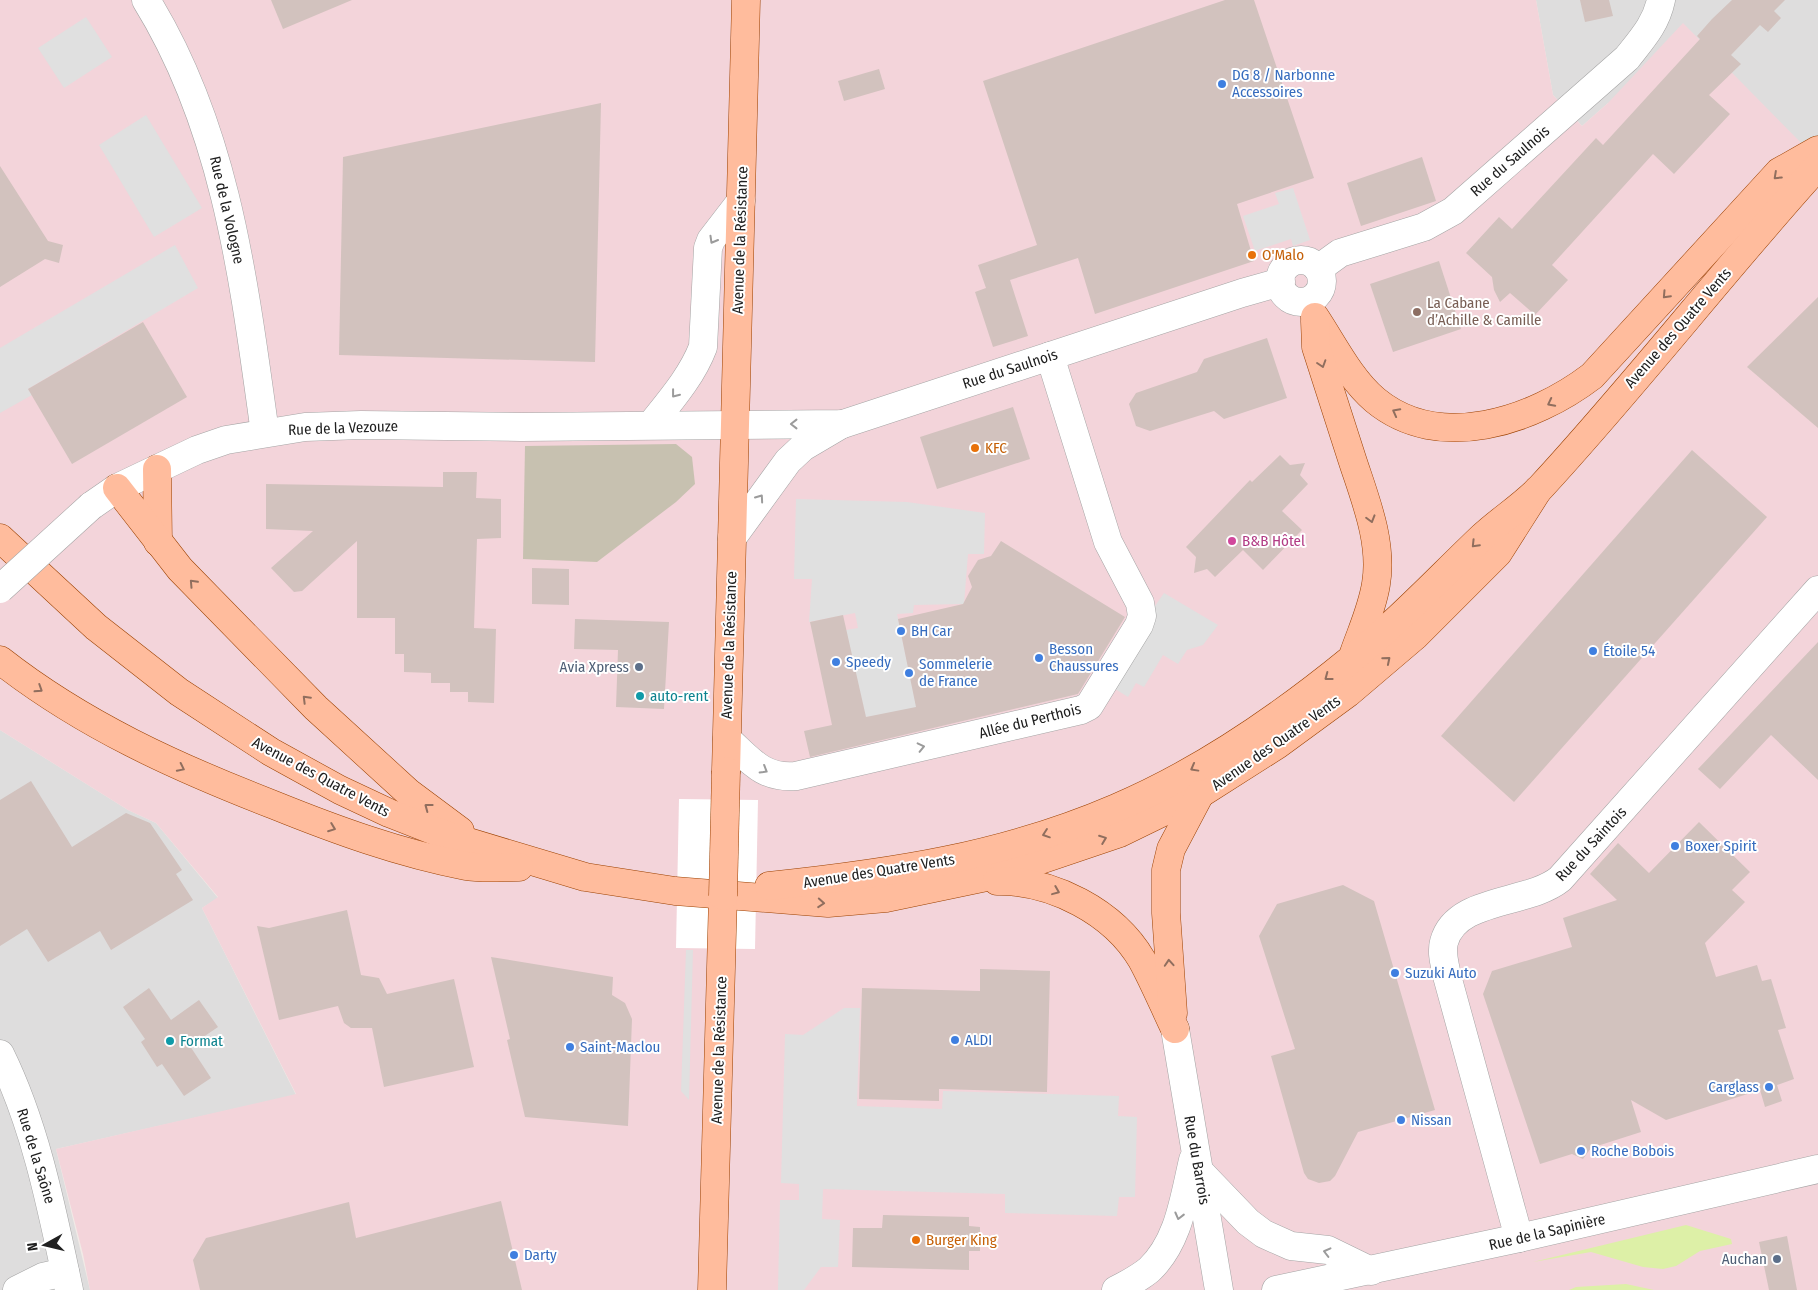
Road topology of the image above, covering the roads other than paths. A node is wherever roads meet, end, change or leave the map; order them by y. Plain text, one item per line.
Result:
1 (146, 0) edge
2 (746, 0) edge
3 (1661, 0) edge
4 (1818, 150) edge
5 (1818, 166) edge
6 (741, 201) junction
7 (1318, 269) junction
8 (1281, 282) junction
9 (1312, 308) junction
10 (1050, 356) junction
11 (735, 424) junction
12 (843, 424) junction
13 (651, 425) junction
14 (265, 433) junction
15 (157, 469) junction
16 (117, 488) junction
17 (1538, 490) junction
18 (0, 538) edge
19 (732, 538) junction
20 (158, 542) junction
21 (0, 589) edge
22 (1818, 590) edge
23 (1352, 659) junction
24 (0, 660) edge
25 (727, 739) junction
26 (1200, 794) junction
27 (481, 846) junction
28 (548, 867) junction
29 (974, 881) junction
30 (702, 893) junction
31 (1175, 1029) junction
32 (3, 1066) edge
33 (1197, 1161) junction
34 (1818, 1169) edge
35 (1519, 1238) junction
36 (1371, 1271) junction
37 (67, 1281) edge
38 (17, 1290) edge
39 (712, 1290) edge
40 (1116, 1290) edge
41 (1219, 1290) edge
42 (1276, 1290) edge

1 - 14 street, Rue de la Vologne
2 - 6 main road, Avenue de la Résistance
3 - 7 street, Rue du Saulnois
4 -> 9 main road
5 - 17 main road, Avenue des Quatre Vents
6 - 11 main road, Avenue de la Résistance
6 -> 13 street
7 - 8 street
7 - 9 street
8 - 9 street
8 - 10 street, Rue du Saulnois
9 -> 23 main road
10 - 12 street, Rue du Saulnois
25 -> 10 street, Allée du Perthois
12 -> 11 street, Rue du Saulnois
11 - 13 street, Rue de la Vezouze
11 - 19 main road, Avenue de la Résistance
19 -> 12 street
13 - 14 street, Rue de la Vezouze
14 - 15 street, Rue de la Vezouze
15 - 16 street, Rue de la Vezouze
15 - 20 main road
16 - 20 main road
16 - 21 street, Rue de la Vezouze, bridge
17 -> 23 main road, Avenue des Quatre Vents
26 -> 17 main road, Avenue des Quatre Vents
18 - 27 main road, Avenue des Quatre Vents
19 - 25 main road, Avenue de la Résistance
27 -> 20 main road
22 - 35 street, Rue du Saintois
23 -> 30 main road, Avenue des Quatre Vents
24 -> 28 main road
25 - 39 main road, Avenue de la Résistance, bridge
29 -> 26 main road, Avenue des Quatre Vents
31 -> 26 main road
27 - 28 main road, Avenue des Quatre Vents
28 - 30 main road, Avenue des Quatre Vents
30 -> 29 main road, Avenue des Quatre Vents
29 -> 31 main road
31 - 33 street, Rue du Barrois
32 - 37 street, Rue de la Saône
36 -> 33 street
33 -> 40 street
33 - 41 street, Rue du Barrois
34 - 35 street, Rue de la Sapinière
35 - 36 street, Rue de la Sapinière
36 - 42 street, Rue de la Sapinière
37 - 38 street

